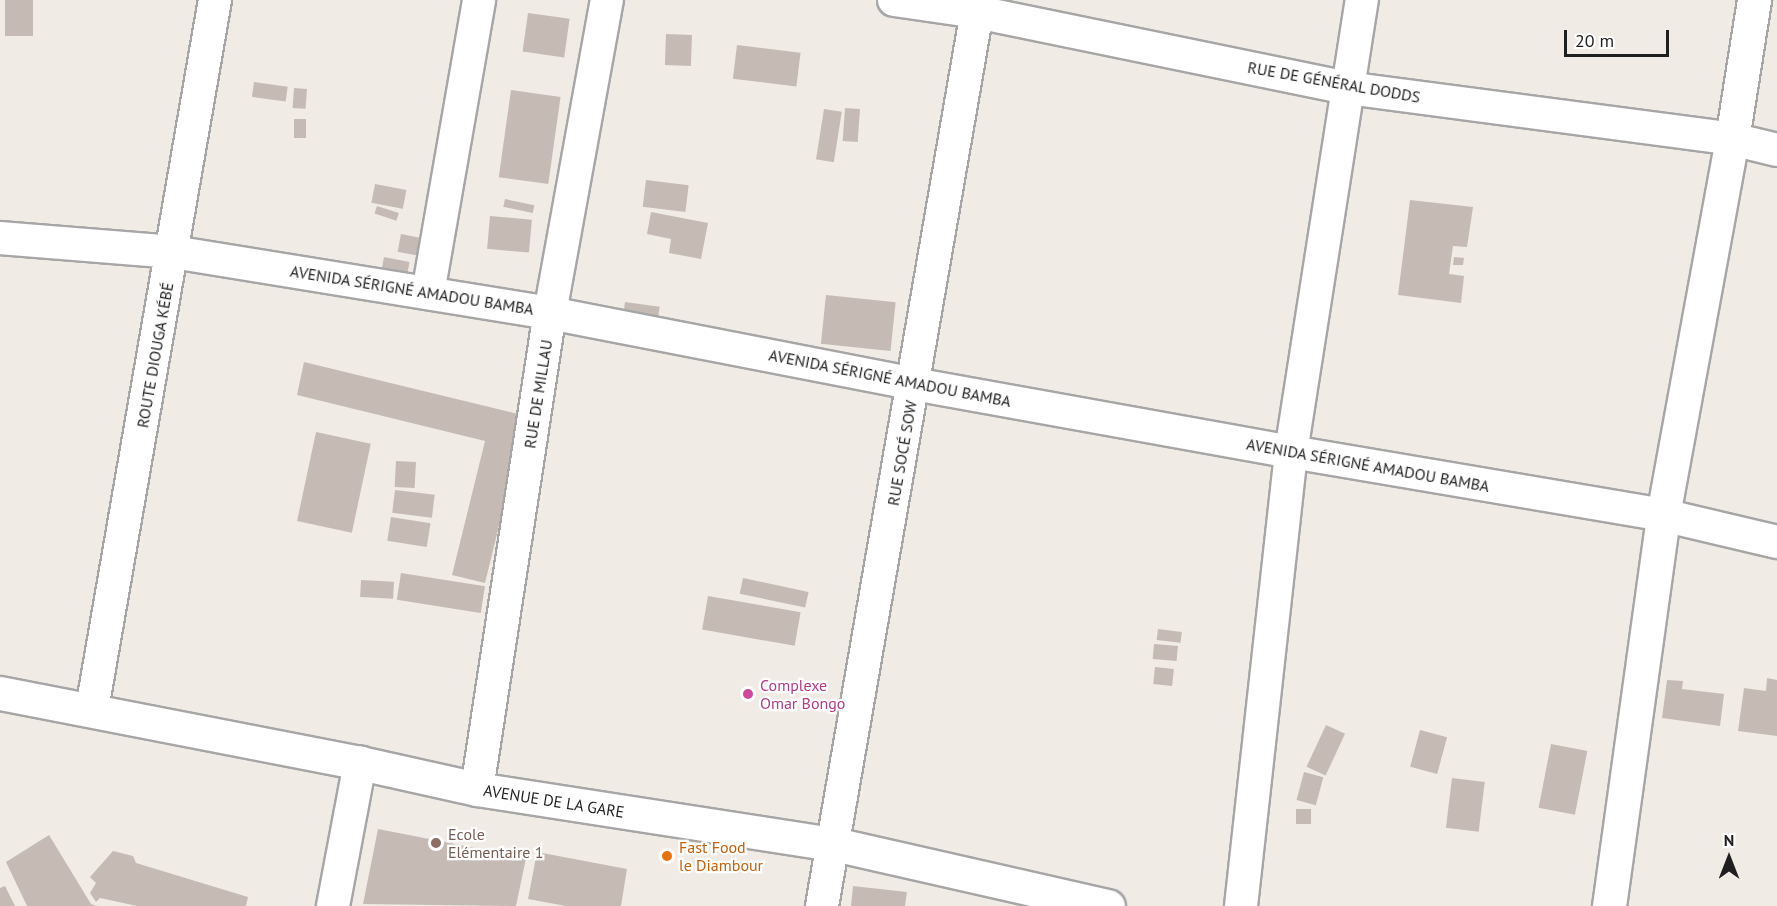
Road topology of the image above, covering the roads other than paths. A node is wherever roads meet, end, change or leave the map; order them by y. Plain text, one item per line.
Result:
1 (215, 0) edge
2 (479, 0) edge
3 (607, 0) edge
4 (894, 0) edge
5 (1362, 0) edge
6 (1754, 0) edge
7 (978, 6) edge
8 (1347, 88) junction
9 (1732, 139) junction
10 (1777, 150) edge
11 (0, 238) edge
12 (173, 252) junction
13 (428, 293) junction
14 (550, 312) junction
15 (914, 384) junction
16 (1291, 452) junction
17 (1663, 515) junction
18 (1777, 542) edge
19 (0, 693) edge
20 (92, 709) junction
21 (360, 763) junction
22 (477, 789) junction
23 (834, 844) junction
24 (333, 906) edge
25 (822, 906) edge
26 (1108, 906) edge
27 (1241, 906) edge
28 (1609, 906) edge

1 - 12 street, ROUTE DIOUGA KÉBÉ
2 - 13 street
3 - 14 street, RUE DE MILLAU
4 - 7 street, RUE DE GÉNÉRAL DODDS
5 - 8 street
6 - 9 street
7 - 8 street, RUE DE GÉNÉRAL DODDS
7 - 15 street, RUE SOCÉ SOW
8 - 9 street, RUE DE GÉNÉRAL DODDS
8 - 16 street
9 - 10 street, RUE DE GÉNÉRAL DODDS
9 - 17 street
11 - 12 street, AVENIDA SÉRIGNÉ AMADOU BAMBA
12 - 13 street, AVENIDA SÉRIGNÉ AMADOU BAMBA
12 - 20 street, ROUTE DIOUGA KÉBÉ
13 - 14 street, AVENIDA SÉRIGNÉ AMADOU BAMBA
14 - 15 street, AVENIDA SÉRIGNÉ AMADOU BAMBA
14 - 22 street, RUE DE MILLAU
15 - 16 street, AVENIDA SÉRIGNÉ AMADOU BAMBA
15 - 23 street, RUE SOCÉ SOW
16 - 17 street, AVENIDA SÉRIGNÉ AMADOU BAMBA
16 - 27 street
17 - 18 street, AVENIDA SÉRIGNÉ AMADOU BAMBA
17 - 28 street
19 - 20 street, AVENUE DE LA GARE
20 - 21 street, AVENUE DE LA GARE
21 - 22 street, AVENUE DE LA GARE
21 - 24 street
22 - 23 street, AVENUE DE LA GARE
23 - 25 street, RUE SOCÉ SOW
23 - 26 street, AVENUE DE LA GARE

